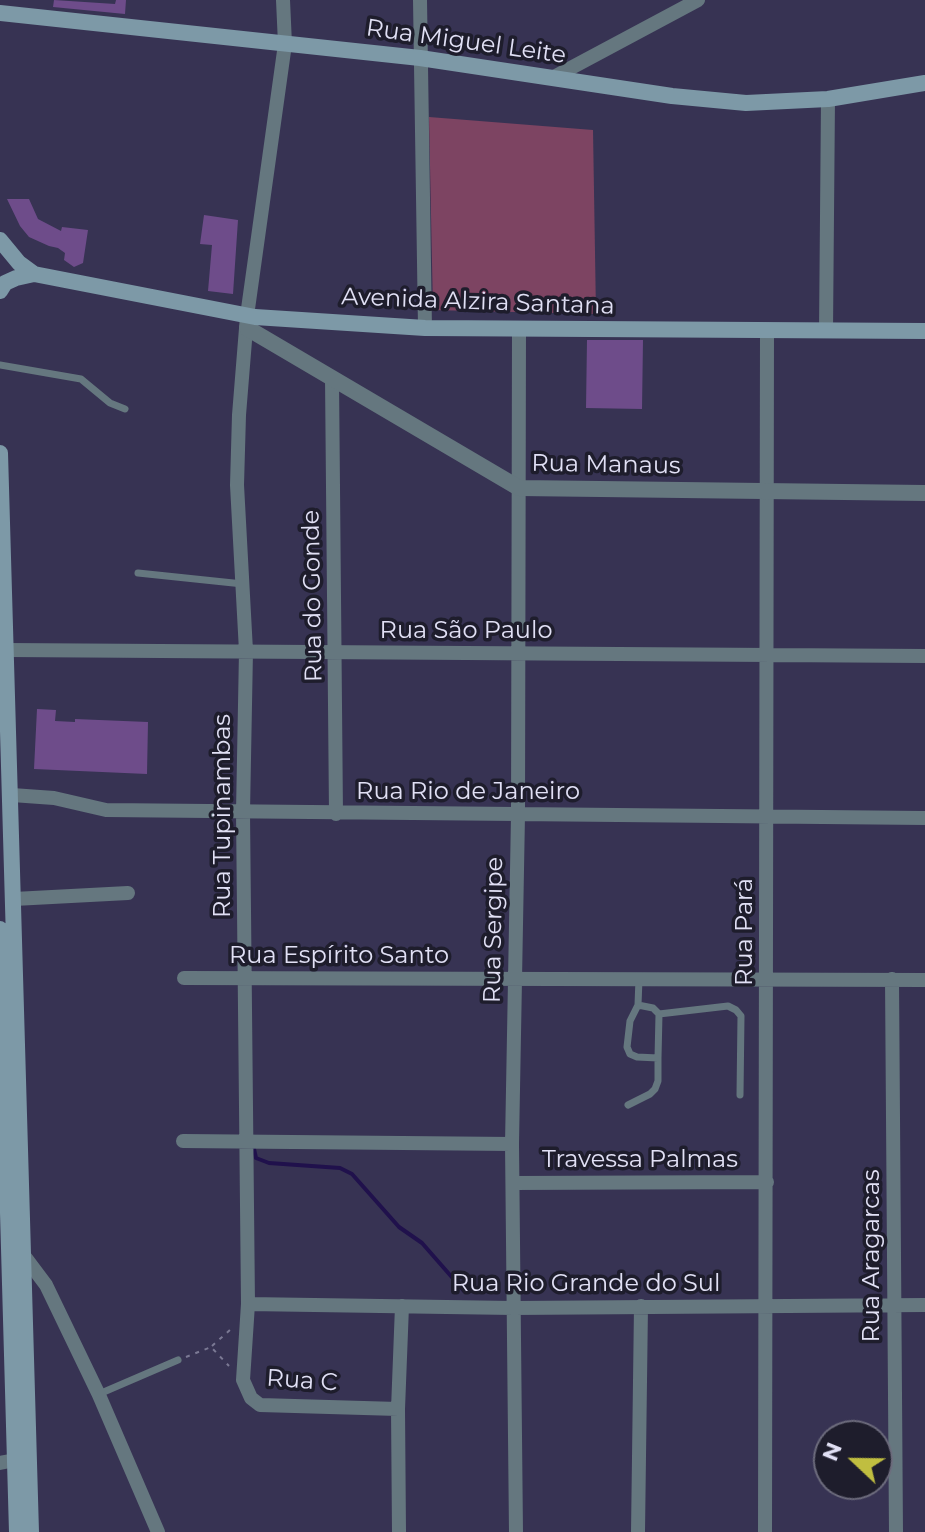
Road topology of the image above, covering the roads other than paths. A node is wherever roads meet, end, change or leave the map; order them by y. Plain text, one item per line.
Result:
1 (283, 0) edge
2 (420, 0) edge
3 (698, 0) edge
4 (0, 13) edge
5 (285, 44) junction
6 (420, 58) junction
7 (554, 77) junction
8 (925, 83) edge
9 (828, 99) junction
10 (0, 240) edge
11 (34, 274) junction
12 (0, 291) edge
13 (247, 322) junction
14 (425, 328) junction
15 (519, 328) junction
16 (826, 331) junction
17 (925, 331) edge
18 (767, 332) junction
19 (0, 365) edge
20 (332, 378) junction
21 (125, 409) dead end
22 (0, 453) edge
23 (519, 488) junction
24 (767, 492) junction
25 (925, 493) edge
26 (138, 573) dead end
27 (243, 584) junction
28 (7, 650) junction
29 (246, 651) junction
30 (337, 652) junction
31 (519, 652) junction
32 (765, 655) junction
33 (925, 656) edge
34 (6, 794) edge
35 (243, 812) junction
36 (336, 814) junction
37 (767, 814) junction
38 (518, 815) junction
39 (925, 818) edge
40 (128, 893) dead end
41 (14, 899) junction
42 (0, 929) edge
43 (245, 977) junction
44 (184, 978) dead end
45 (516, 979) junction
46 (639, 979) junction
47 (892, 979) junction
48 (767, 980) junction
49 (925, 980) edge
50 (638, 1005) junction
51 (659, 1014) junction
52 (658, 1058) junction
53 (740, 1095) dead end
54 (628, 1105) dead end
55 (3, 1123) edge
56 (183, 1141) dead end
57 (246, 1142) junction
58 (512, 1144) junction
59 (767, 1182) junction
60 (513, 1183) junction
61 (21, 1253) junction
62 (765, 1305) junction
63 (895, 1305) junction
64 (925, 1305) edge
65 (402, 1306) junction
66 (641, 1306) junction
67 (513, 1308) junction
68 (248, 1309) junction
69 (178, 1360) road end
70 (99, 1395) junction
71 (398, 1409) junction
72 (7, 1462) edge
73 (17, 1532) edge
74 (31, 1532) edge
75 (158, 1532) edge
76 (399, 1532) edge
77 (516, 1532) edge
78 (638, 1532) edge
79 (765, 1532) edge
80 (896, 1532) edge

1 - 5 street, Rua Tupinambas
2 - 6 street
3 - 7 street
4 - 5 main road, Rua Miguel Leite
5 - 6 main road, Rua Miguel Leite
5 - 13 street, Rua Tupinambas
6 - 7 main road, Rua Miguel Leite
6 - 14 street
7 - 9 main road, Rua Miguel Leite
8 - 9 main road, Rua Miguel Leite
9 - 16 street
10 - 11 main road
11 - 12 main road
11 - 13 main road, Avenida Alzira Santana
13 - 14 main road, Avenida Alzira Santana
13 - 20 street, Rua Manaus
13 - 27 street, Rua Tupinambas
14 - 15 main road, Avenida Alzira Santana
15 - 18 main road, Avenida Alzira Santana
15 - 23 street, Rua Sergipe
16 - 17 main road, Avenida Alzira Santana
16 - 18 main road, Avenida Alzira Santana
18 - 24 street, Rua Pará
19 - 21 lane
20 - 23 street, Rua Manaus
20 - 30 street, Rua do Gonde
22 - 28 main road
23 - 24 street, Rua Manaus
23 - 31 street, Rua Sergipe
24 - 25 street, Rua Manaus
24 - 32 street, Rua Pará
26 - 27 lane
27 - 29 street, Rua Tupinambas
28 - 29 street, Rua São Paulo
28 - 34 main road
29 - 30 street, Rua São Paulo
29 - 35 street, Rua Tupinambas
30 - 31 street, Rua São Paulo
30 - 36 street, Rua do Gonde
31 - 32 street, Rua São Paulo
31 - 38 street, Rua Sergipe
32 - 33 street, Rua São Paulo
32 - 37 street, Rua Pará
34 - 35 street, Rua Rio de Janeiro
34 - 41 main road
35 - 36 street, Rua Rio de Janeiro
35 - 43 street, Rua Tupinambas
36 - 38 street, Rua Rio de Janeiro
37 - 38 street, Rua Rio de Janeiro
37 - 39 street, Rua Rio de Janeiro
37 - 48 street, Rua Pará
38 - 45 street, Rua Sergipe
40 - 41 street
41 - 61 main road
42 - 55 main road
43 - 44 street, Rua Espírito Santo
43 - 45 street, Rua Espírito Santo
43 - 57 street, Rua Tupinambas
45 - 46 street, Rua Espírito Santo
45 - 58 street, Rua Sergipe
46 - 48 street, Rua Espírito Santo
46 - 50 lane
47 - 48 street, Rua Espírito Santo
47 - 49 street, Rua Espírito Santo
47 - 63 street, Rua Aragarcas
48 - 59 street, Rua Pará
50 - 51 lane
50 - 52 lane
51 - 52 lane
51 - 53 lane
52 - 54 lane
55 - 72 main road
56 - 57 street
57 - 58 street
57 - 68 street, Rua Tupinambas
58 - 60 street, Rua Sergipe
59 - 60 street, Travessa Palmas
59 - 62 street, Rua Pará
60 - 67 street, Rua Sergipe
61 - 70 street
61 - 74 main road
62 - 63 street, Rua Rio Grande do Sul
62 - 66 street, Rua Rio Grande do Sul
62 - 79 street, Rua Pará
63 - 64 street, Rua Rio Grande do Sul
63 - 80 street, Rua Aragarcas
65 - 67 street, Rua Rio Grande do Sul
65 - 68 street, Rua Rio Grande do Sul
65 - 71 street
66 - 67 street, Rua Rio Grande do Sul
66 - 78 street
67 - 77 street, Rua Sergipe
68 - 71 street, Rua C
69 - 70 lane
70 - 75 street
71 - 76 street
72 - 73 main road

